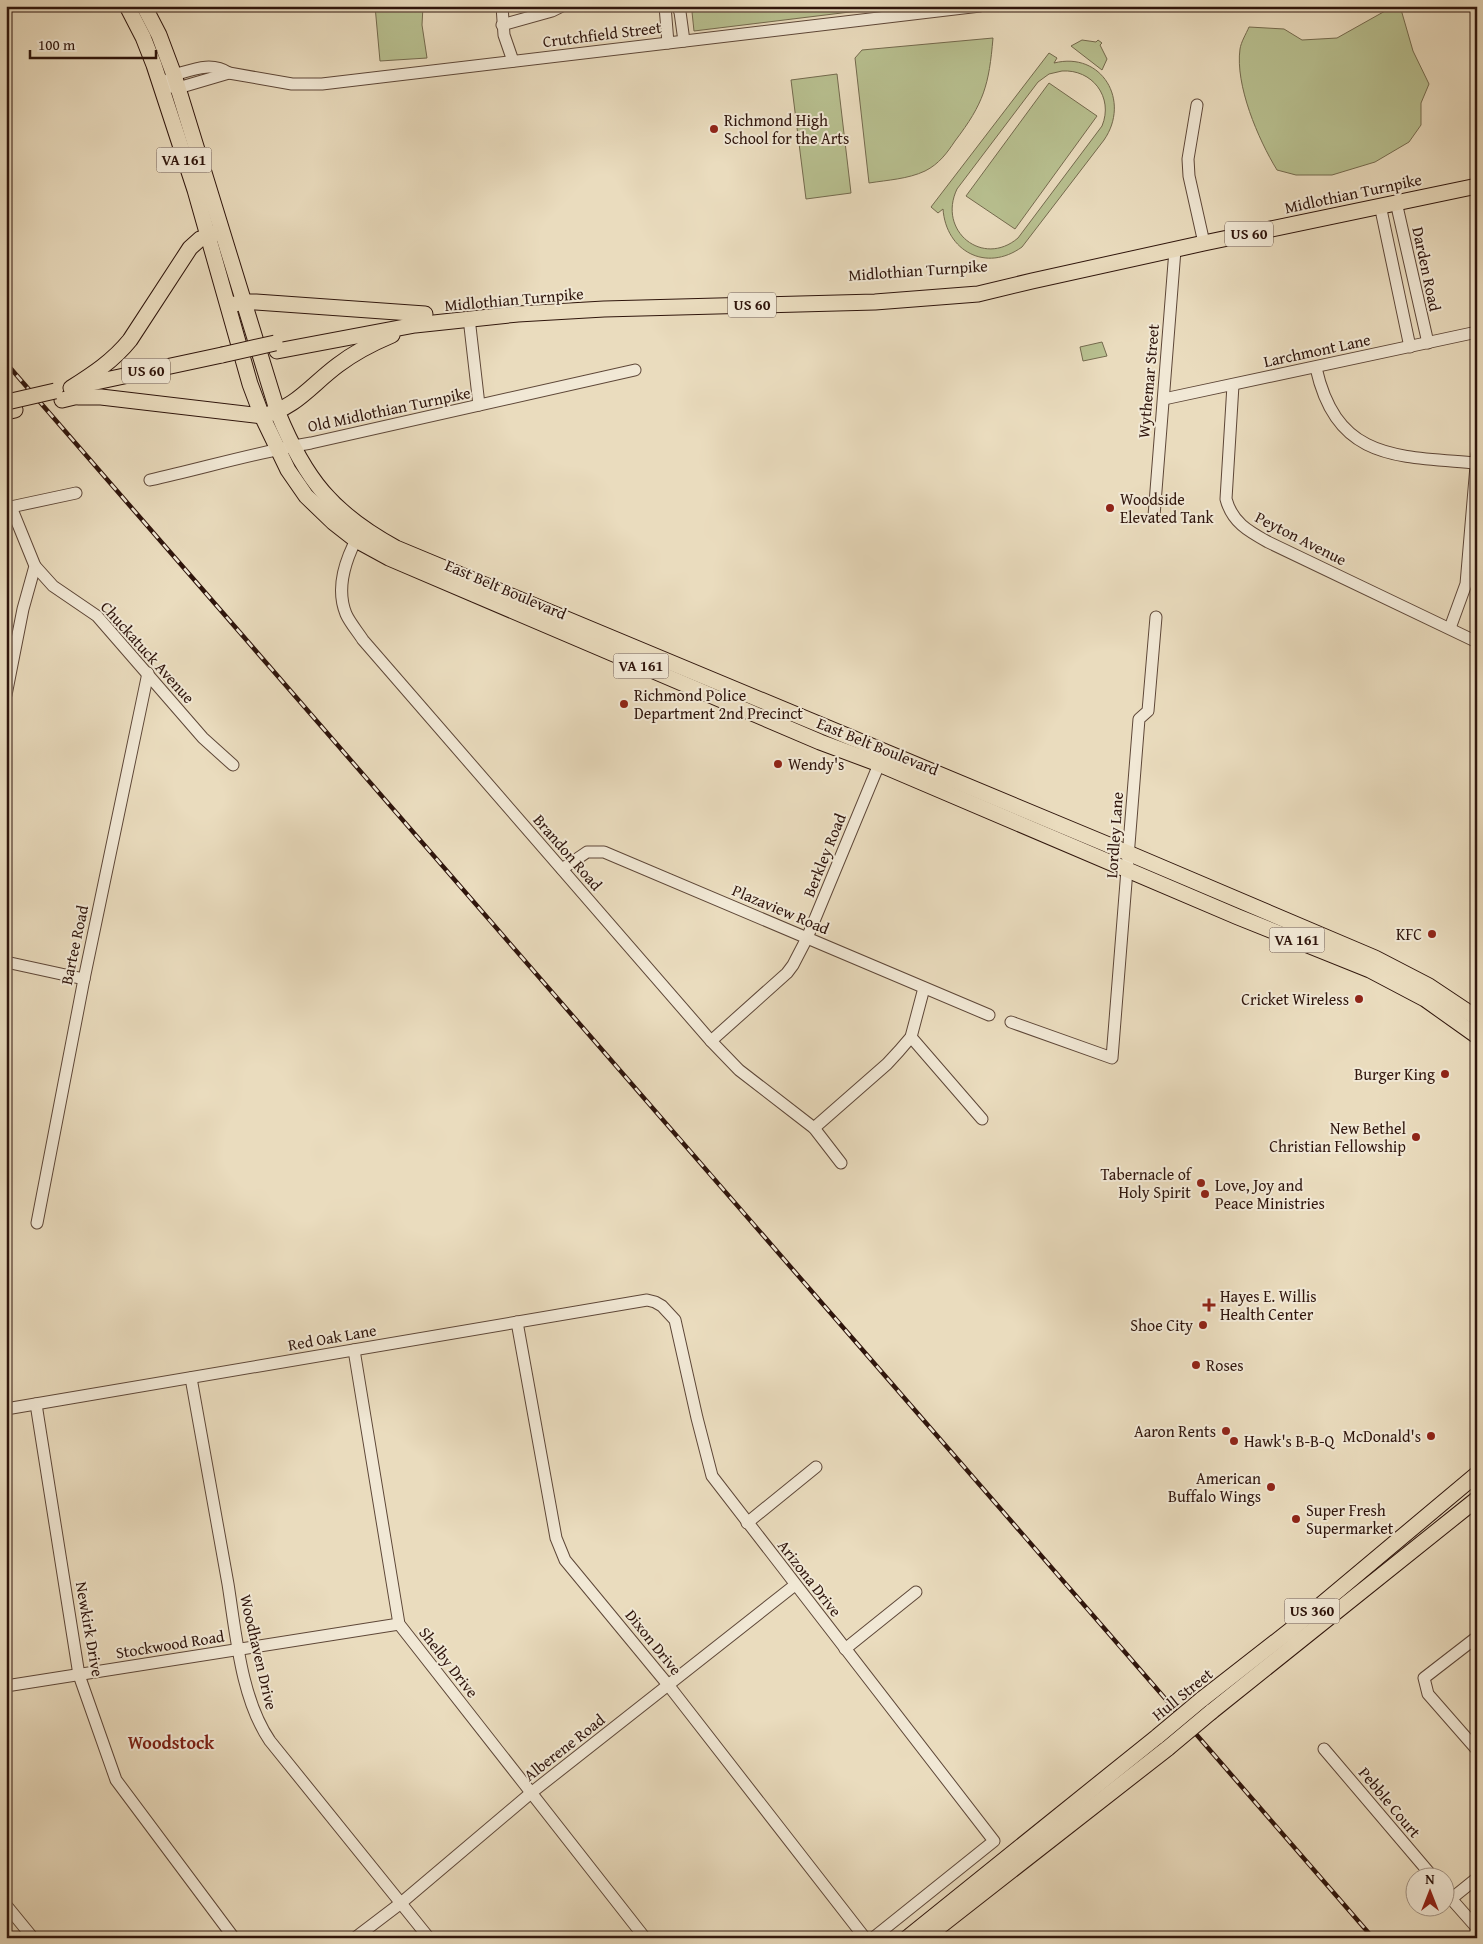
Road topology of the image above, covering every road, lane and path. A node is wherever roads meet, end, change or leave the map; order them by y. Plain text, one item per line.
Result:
1 (127, 6) edge
2 (144, 6) edge
3 (502, 6) edge
4 (562, 6) edge
5 (665, 6) edge
6 (676, 6) edge
7 (980, 6) edge
8 (502, 25) junction
9 (684, 41) junction
10 (668, 43) junction
11 (513, 61) junction
12 (176, 82) junction
13 (160, 85) junction
14 (1197, 105) dead end
15 (1477, 186) edge
16 (1396, 202) junction
17 (1380, 205) junction
18 (216, 228) junction
19 (1204, 243) junction
20 (1175, 250) junction
21 (1032, 281) junction
22 (244, 302) junction
23 (228, 307) junction
24 (425, 314) junction
25 (469, 318) junction
26 (415, 325) junction
27 (1476, 335) edge
28 (1428, 343) junction
29 (276, 347) junction
30 (1410, 347) junction
31 (1316, 368) junction
32 (635, 370) dead end
33 (1234, 385) junction
34 (66, 394) junction
35 (1164, 399) junction
36 (297, 400) junction
37 (479, 405) junction
38 (9, 407) edge
39 (278, 412) junction
40 (262, 416) junction
41 (286, 444) junction
42 (1476, 459) edge
43 (150, 480) dead end
44 (76, 493) dead end
45 (9, 507) edge
46 (1154, 516) dead end
47 (359, 534) junction
48 (35, 566) junction
49 (1156, 617) dead end
50 (1450, 628) junction
51 (1477, 642) edge
52 (148, 673) junction
53 (6, 695) edge
54 (881, 758) junction
55 (233, 765) dead end
56 (1128, 853) junction
57 (562, 869) junction
58 (1128, 869) junction
59 (807, 938) junction
60 (6, 962) edge
61 (84, 979) junction
62 (924, 988) junction
63 (989, 1015) dead end
64 (1477, 1018) edge
65 (1011, 1022) dead end
66 (1477, 1036) edge
67 (910, 1037) junction
68 (711, 1041) junction
69 (982, 1119) dead end
70 (814, 1128) junction
71 (841, 1163) dead end
72 (37, 1223) dead end
73 (662, 1306) joint
74 (517, 1322) junction
75 (354, 1350) junction
76 (191, 1378) junction
77 (36, 1404) junction
78 (6, 1409) edge
79 (816, 1467) dead end
80 (1477, 1474) edge
81 (1477, 1499) edge
82 (747, 1523) junction
83 (795, 1585) junction
84 (916, 1592) dead end
85 (399, 1624) junction
86 (1477, 1637) edge
87 (845, 1649) junction
88 (239, 1650) junction
89 (79, 1675) junction
90 (6, 1686) edge
91 (669, 1686) junction
92 (1324, 1749) dead end
93 (1477, 1750) edge
94 (531, 1793) junction
95 (1423, 1866) edge
96 (1477, 1878) edge
97 (1456, 1891) edge
98 (401, 1902) junction
99 (1456, 1905) edge
100 (8, 1909) edge
101 (1477, 1928) edge
102 (33, 1938) edge
103 (234, 1938) edge
104 (355, 1938) edge
105 (429, 1938) edge
106 (645, 1938) edge
107 (866, 1938) edge
108 (873, 1938) edge
109 (908, 1938) edge
110 (925, 1938) edge

1 - 13 main road, VA 161
2 - 12 main road, VA 161
3 - 8 street
4 - 8 street
5 - 10 street
6 - 9 street
7 - 9 street, Crutchfield Street
8 - 11 street
9 - 10 street, Crutchfield Street
10 - 11 street, Crutchfield Street
11 - 12 street, Crutchfield Street
12 - 13 street, Crutchfield Street
12 - 18 main road, VA 161
13 - 18 main road, VA 161
14 - 19 street
15 - 16 main road, Midlothian Turnpike / US 60
16 - 17 main road, Midlothian Turnpike / US 60
16 - 28 street, Darden Road
17 - 19 main road, Midlothian Turnpike / US 60
17 - 30 street, Darden Road
18 - 22 main road, VA 161
18 - 23 main road, VA 161
18 - 34 main road
19 - 20 main road, Midlothian Turnpike / US 60
20 - 21 main road, Midlothian Turnpike / US 60
20 - 35 street, Wythemar Street
21 - 24 main road, Midlothian Turnpike / US 60
21 - 25 main road, Midlothian Turnpike / US 60
22 - 23 main road
22 - 24 main road
22 - 39 main road, East Belt Boulevard / VA 161
23 - 40 main road, East Belt Boulevard / VA 161
24 - 29 main road, Midlothian Turnpike / US 60
25 - 26 main road, Midlothian Turnpike / US 60
25 - 37 street
26 - 29 main road, Midlothian Turnpike / US 60
26 - 36 main road
27 - 28 street, Larchmont Lane
28 - 30 street, Larchmont Lane
29 - 34 main road, Midlothian Turnpike / US 60
30 - 31 street, Larchmont Lane
31 - 33 street, Larchmont Lane
31 - 42 street
32 - 37 street, Old Midlothian Turnpike
33 - 35 street, Larchmont Lane
33 - 50 street, Peyton Avenue
34 - 38 main road, Midlothian Turnpike / US 60
34 - 40 main road
35 - 46 street, Wythemar Street
36 - 39 main road
36 - 41 main road
37 - 41 street, Old Midlothian Turnpike
39 - 40 main road
39 - 41 main road, East Belt Boulevard / VA 161
40 - 41 main road, East Belt Boulevard / VA 161
41 - 43 street, Old Midlothian Turnpike
41 - 47 main road, East Belt Boulevard / VA 161
42 - 50 street
44 - 45 street
45 - 48 street
47 - 54 main road, East Belt Boulevard / VA 161
47 - 57 street, Brandon Road
48 - 52 street, Chuckatuck Avenue
48 - 53 street
49 - 56 street, Lordley Lane
50 - 51 street, Peyton Avenue
52 - 55 street, Chuckatuck Avenue
52 - 61 street, Bartee Road
54 - 56 main road, East Belt Boulevard / VA 161
54 - 58 main road, East Belt Boulevard / VA 161
54 - 59 street, Berkley Road
56 - 58 street, Lordley Lane
56 - 64 main road, East Belt Boulevard / VA 161
57 - 59 street, Plazaview Road
57 - 68 street, Brandon Road
58 - 65 street, Lordley Lane
58 - 66 main road, East Belt Boulevard / VA 161
59 - 62 street, Plazaview Road
59 - 68 street, Berkley Road
60 - 61 street
61 - 72 street, Bartee Road
62 - 63 street, Plazaview Road
62 - 67 street
67 - 69 street
67 - 70 street
68 - 70 street, Brandon Road
70 - 71 street, Brandon Road
73 - 74 street, Red Oak Lane
73 - 82 street, Arizona Drive
74 - 75 street, Red Oak Lane
74 - 91 street, Dixon Drive
75 - 76 street, Red Oak Lane
75 - 85 street, Shelby Drive
76 - 77 street, Red Oak Lane
76 - 88 street, Woodhaven Drive
77 - 78 street, Red Oak Lane
77 - 89 street, Newkirk Drive
79 - 82 street
80 - 109 main road, Hull Street / US 360, bridge
81 - 110 main road, Hull Street / US 360, bridge
82 - 83 street, Arizona Drive
83 - 87 street, Arizona Drive
83 - 91 street, Alberene Road
84 - 87 street
85 - 88 street, Stockwood Road
85 - 94 street, Shelby Drive
86 - 93 street
87 - 108 street, Arizona Drive
88 - 89 street, Stockwood Road
88 - 98 street, Woodhaven Drive
89 - 90 street, Stockwood Road
89 - 103 street, Newkirk Drive
91 - 94 street, Alberene Road
91 - 107 street, Dixon Drive
92 - 95 street, Pebble Court
94 - 98 street, Alberene Road
94 - 106 street, Shelby Drive
96 - 97 street
98 - 104 street, Alberene Road
98 - 105 street, Woodhaven Drive
99 - 101 street
100 - 102 street

